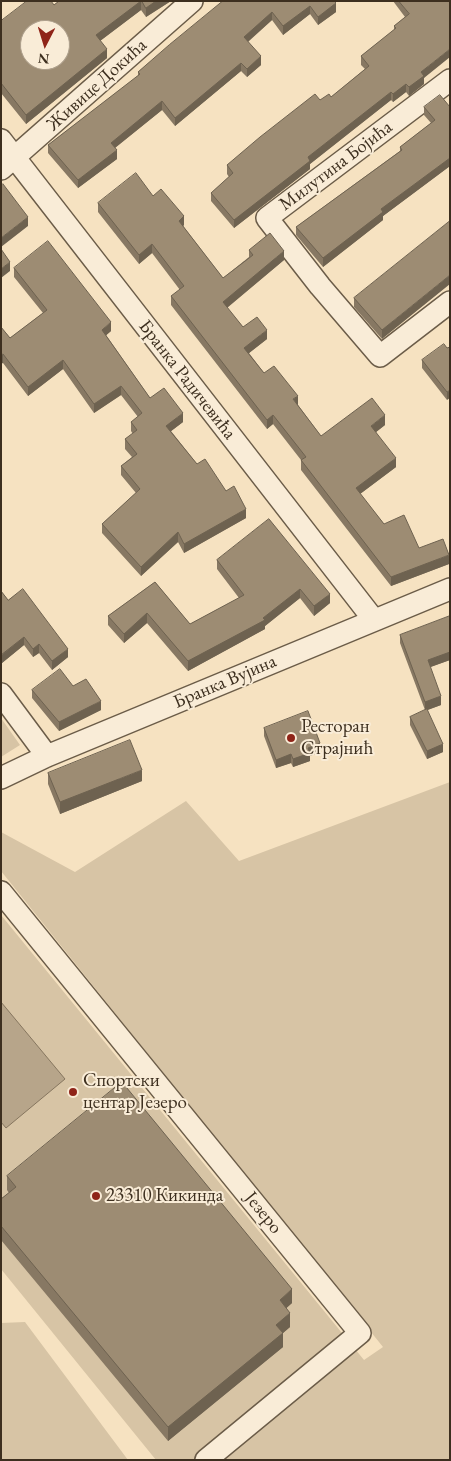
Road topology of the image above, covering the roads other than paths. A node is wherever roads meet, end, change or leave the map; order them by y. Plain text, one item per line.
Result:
1 (192, 1) edge
2 (450, 80) edge
3 (1, 140) edge
4 (8, 164) edge
5 (450, 302) edge
6 (450, 589) edge
7 (374, 620) junction
8 (1, 694) edge
9 (47, 756) junction
10 (1, 778) edge
11 (1, 892) edge
12 (206, 1460) edge

1 - 4 street, Живице Докића
2 - 5 street, Милутина Бојића
3 - 4 street, Бранка Радичевића
4 - 7 street, Бранка Радичевића
6 - 7 street, Бранка Вујина
7 - 9 street, Бранка Вујина
8 - 9 street
9 - 10 street, Бранка Вујина
11 - 12 street, Језеро

